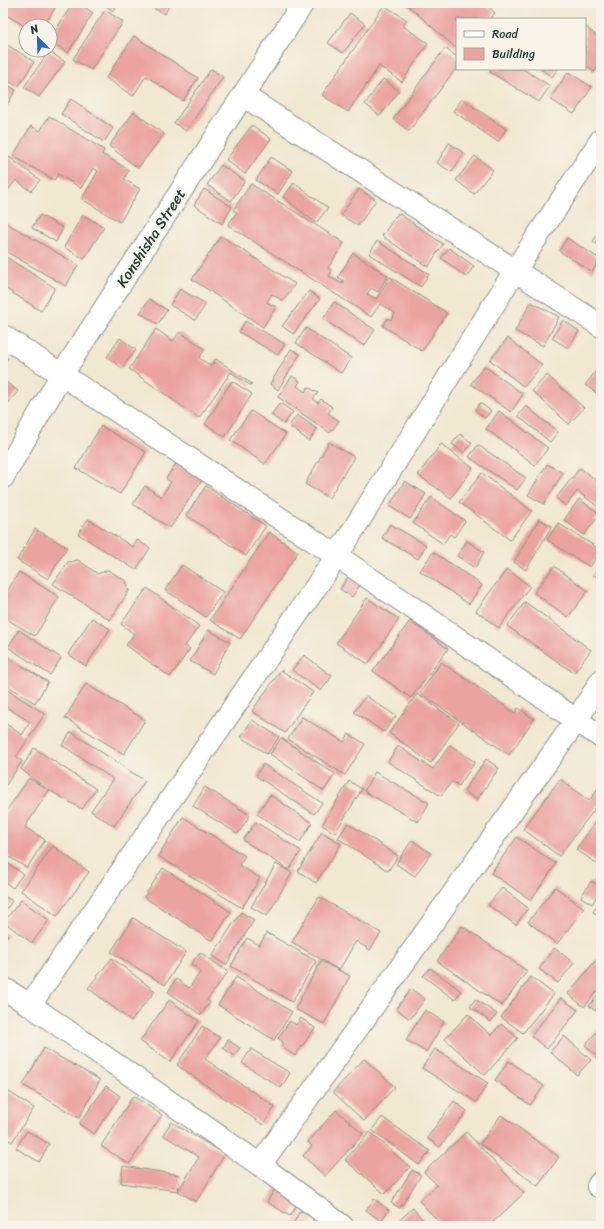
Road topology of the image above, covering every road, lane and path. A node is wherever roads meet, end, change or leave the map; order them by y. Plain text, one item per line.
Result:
1 (303, 3) edge
2 (244, 96) junction
3 (601, 140) edge
4 (514, 272) junction
5 (601, 326) edge
6 (3, 336) edge
7 (62, 374) junction
8 (3, 476) edge
9 (337, 556) junction
10 (601, 681) edge
11 (576, 721) junction
12 (601, 737) edge
13 (3, 988) edge
14 (30, 1005) junction
15 (260, 1166) junction
16 (342, 1226) edge

1 - 2 street, Konshisha Street
2 - 4 street
2 - 7 street, Konshisha Street
3 - 4 street
4 - 5 street
4 - 9 street
6 - 7 street
7 - 8 street, Konshisha Street
7 - 9 street
9 - 11 street
9 - 14 street
10 - 11 street
11 - 12 street
11 - 15 street
13 - 14 street
14 - 15 street
15 - 16 street

